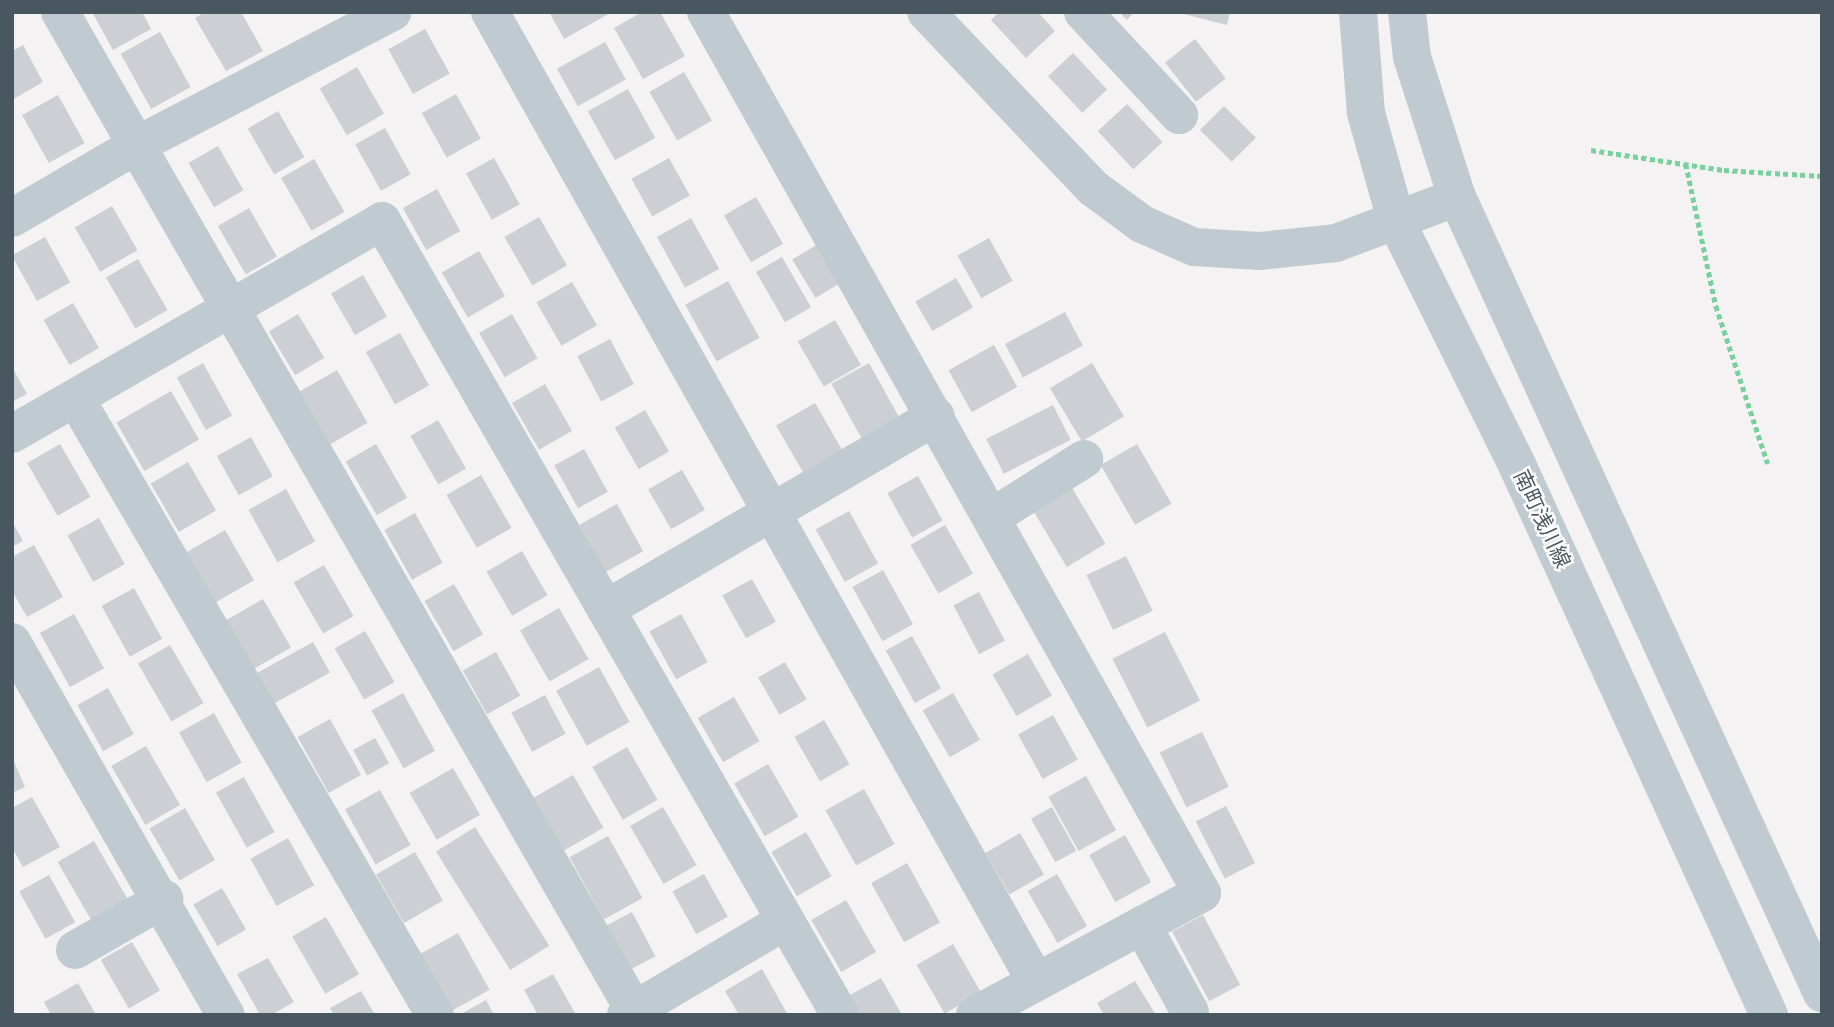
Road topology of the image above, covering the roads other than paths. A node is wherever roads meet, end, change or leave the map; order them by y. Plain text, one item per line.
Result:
1 (60, 12) edge
2 (392, 12) edge
3 (490, 12) edge
4 (706, 12) edge
5 (1083, 12) edge
6 (1358, 12) edge
7 (1407, 12) edge
8 (941, 18) edge
9 (1179, 115) dead end
10 (137, 145) junction
11 (1457, 197) junction
12 (12, 218) edge
13 (1397, 223) junction
14 (229, 307) junction
15 (76, 399) junction
16 (936, 416) junction
17 (12, 434) edge
18 (1084, 459) dead end
19 (768, 513) junction
20 (992, 517) junction
21 (606, 609) junction
22 (12, 642) edge
23 (164, 899) junction
24 (785, 921) junction
25 (1142, 925) junction
26 (75, 950) dead end
27 (1035, 980) junction
28 (1822, 993) edge
29 (1190, 1012) dead end
30 (630, 1013) edge
31 (226, 1015) edge
32 (435, 1015) edge
33 (840, 1015) edge
34 (975, 1015) edge
35 (1769, 1015) edge

1 - 10 street
2 - 10 street
3 - 19 street
4 - 16 street
5 - 9 street
6 - 13 street, 南町浅川線
7 - 11 street
8 - 13 street
10 - 12 street
10 - 14 street
11 - 13 street
11 - 28 street
13 - 35 street, 南町浅川線
14 - 15 street
14 - 21 street
14 - 30 street
15 - 17 street
15 - 32 street
16 - 19 street
16 - 20 street
18 - 20 street
19 - 21 street
19 - 27 street
20 - 25 street
21 - 24 street
22 - 23 street
23 - 26 street
23 - 31 street
24 - 30 street
24 - 33 street
25 - 27 street
25 - 29 street
27 - 34 street

